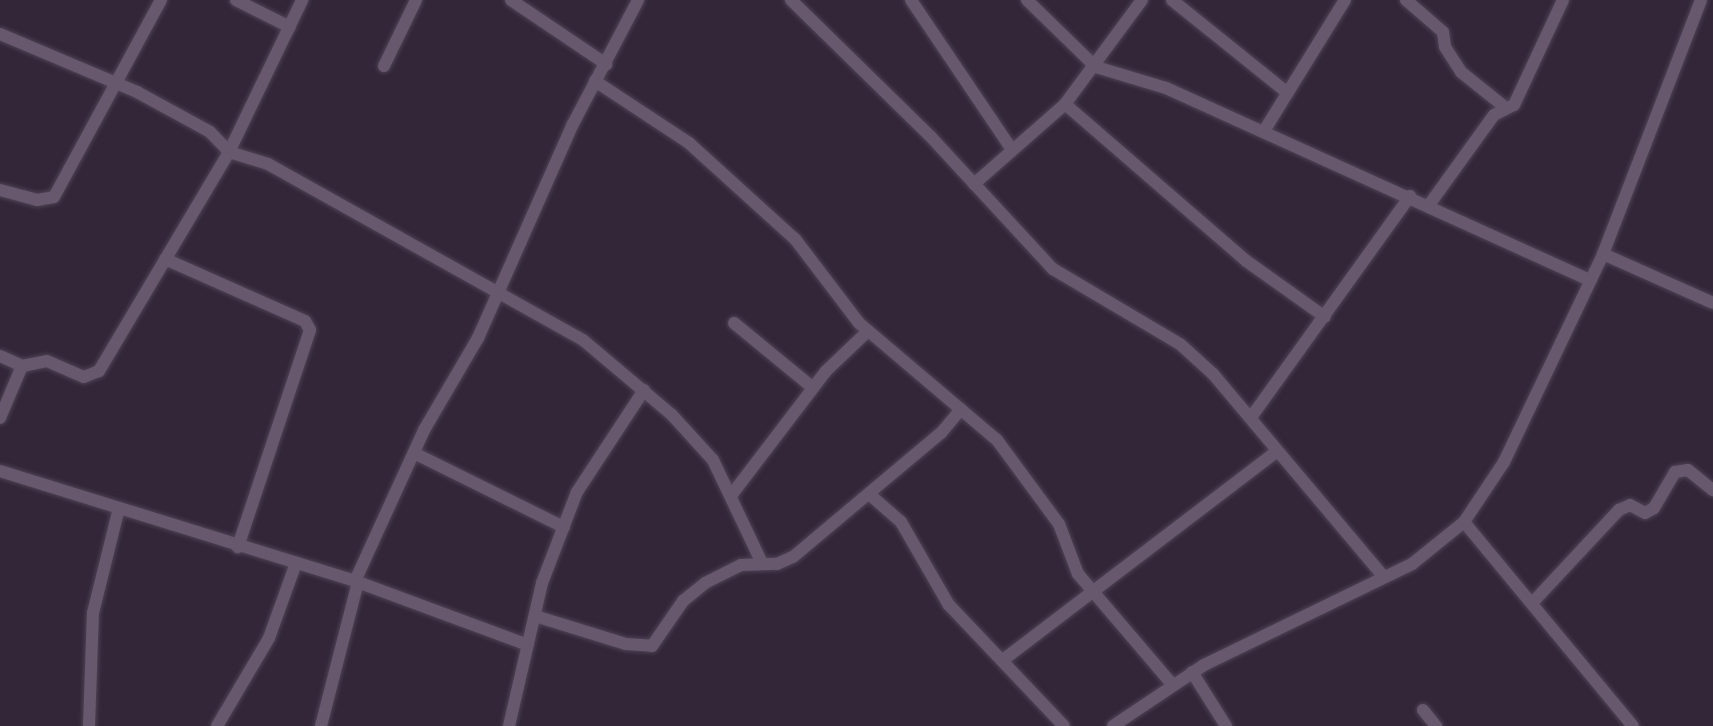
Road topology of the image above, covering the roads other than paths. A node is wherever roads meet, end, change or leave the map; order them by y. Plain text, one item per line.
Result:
1 (161, 0) edge
2 (236, 0) edge
3 (302, 0) edge
4 (416, 0) edge
5 (511, 0) edge
6 (638, 0) edge
7 (791, 0) edge
8 (911, 0) edge
9 (1027, 0) edge
10 (1142, 0) edge
11 (1172, 0) edge
12 (1406, 0) edge
13 (1563, 0) edge
14 (1701, 0) edge
15 (1339, 2) edge
16 (290, 27) junction
17 (0, 34) edge
18 (606, 64) junction
19 (384, 66) dead end
20 (1096, 67) junction
21 (595, 81) junction
22 (117, 82) junction
23 (1285, 91) junction
24 (1065, 104) junction
25 (1506, 108) junction
26 (1264, 131) junction
27 (1010, 147) junction
28 (229, 152) junction
29 (974, 184) junction
30 (0, 190) edge
31 (1410, 196) junction
32 (1429, 205) junction
33 (1603, 254) junction
34 (165, 259) junction
35 (1590, 280) junction
36 (500, 293) junction
37 (1713, 303) edge
38 (1325, 316) junction
39 (734, 324) dead end
40 (868, 331) junction
41 (0, 356) edge
42 (22, 366) junction
43 (813, 388) junction
44 (644, 390) junction
45 (961, 409) junction
46 (1252, 416) junction
47 (0, 418) edge
48 (1275, 453) junction
49 (416, 454) junction
50 (0, 471) edge
51 (1713, 490) edge
52 (733, 493) junction
53 (869, 494) junction
54 (119, 508) junction
55 (1464, 522) junction
56 (564, 527) junction
57 (238, 547) junction
58 (296, 563) junction
59 (762, 563) junction
60 (1382, 575) junction
61 (357, 581) junction
62 (1095, 594) junction
63 (1534, 601) junction
64 (534, 616) junction
65 (528, 645) junction
66 (1003, 660) junction
67 (1192, 672) junction
68 (1172, 684) junction
69 (1423, 710) dead end
70 (89, 726) edge
71 (217, 726) edge
72 (321, 726) edge
73 (509, 726) edge
74 (1064, 726) edge
75 (1113, 726) edge
76 (1226, 726) edge
77 (1436, 726) edge
78 (1633, 726) edge

1 - 22 street
2 - 16 street
3 - 16 street
4 - 19 street
5 - 18 street
6 - 18 street
7 - 29 street
8 - 27 street
9 - 20 street
10 - 20 street
11 - 23 street
12 - 25 street
13 - 25 street
14 - 33 street
15 - 23 street
16 - 28 street
17 - 22 street
18 - 21 street
20 - 24 street
20 - 26 street
21 - 36 street
21 - 40 street
22 - 28 street
22 - 30 street
23 - 26 street
24 - 27 street
24 - 38 street
25 - 32 street
26 - 31 street
27 - 29 street
28 - 34 street
28 - 36 street
29 - 46 street
31 - 32 street
31 - 38 street
32 - 35 street
33 - 35 street
33 - 37 street
34 - 42 street
34 - 57 street
35 - 55 street
36 - 44 street
36 - 49 street
38 - 46 street
39 - 43 street
40 - 43 street
40 - 45 street
41 - 42 street
42 - 47 street
43 - 52 street
44 - 52 street
44 - 56 street
45 - 53 street
45 - 62 street
46 - 48 street
48 - 60 street
48 - 62 street
49 - 56 street
49 - 61 street
50 - 54 street
51 - 63 street
52 - 59 street
53 - 59 street
53 - 66 street
54 - 57 street
54 - 70 street
55 - 60 street
55 - 63 street
56 - 64 street
57 - 58 street
58 - 61 street
58 - 71 street
59 - 64 street
60 - 67 street
61 - 65 street
61 - 72 street
62 - 66 street
62 - 68 street
63 - 78 street
64 - 65 street
65 - 73 street
66 - 74 street
67 - 68 street
67 - 76 street
68 - 75 street
69 - 77 street

